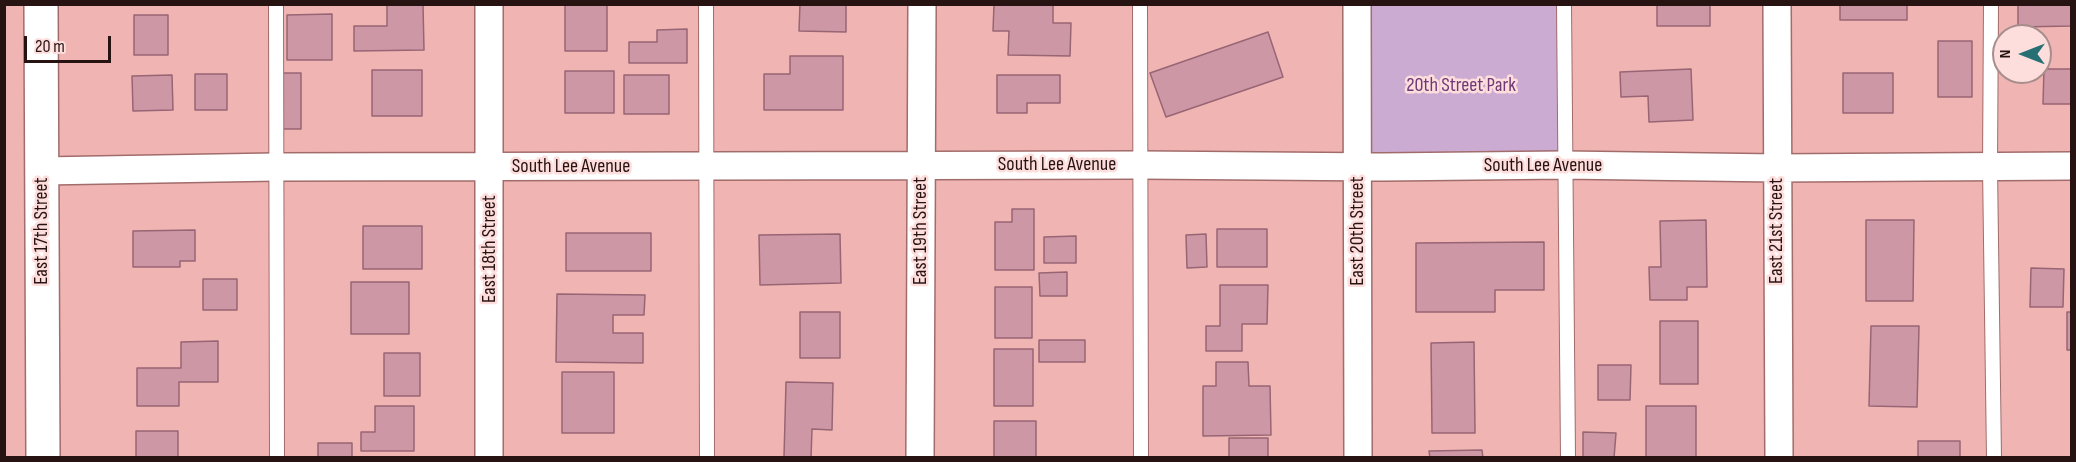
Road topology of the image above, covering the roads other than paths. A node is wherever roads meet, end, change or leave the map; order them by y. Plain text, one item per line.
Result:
1 (42, 4) edge
2 (276, 4) edge
3 (489, 4) edge
4 (706, 4) edge
5 (922, 4) edge
6 (1140, 4) edge
7 (1357, 4) edge
8 (1564, 4) edge
9 (1777, 4) edge
10 (1991, 4) edge
11 (922, 165) junction
12 (1141, 165) junction
13 (1564, 165) junction
14 (2072, 166) edge
15 (276, 167) junction
16 (490, 167) junction
17 (706, 167) junction
18 (1359, 167) junction
19 (1990, 167) junction
20 (1777, 168) junction
21 (42, 171) junction
22 (43, 458) edge
23 (277, 458) edge
24 (489, 458) edge
25 (706, 458) edge
26 (920, 458) edge
27 (1141, 458) edge
28 (1358, 458) edge
29 (1568, 458) edge
30 (1779, 458) edge
31 (1994, 458) edge

1 - 21 main road, East 17th Street
2 - 15 lane
3 - 16 street, East 18th Street
4 - 17 lane
5 - 11 street, East 19th Street
6 - 12 lane
7 - 18 street, East 20th Street
8 - 13 lane
9 - 20 street, East 21st Street
10 - 19 lane
11 - 12 street, South Lee Avenue
11 - 17 street, South Lee Avenue
11 - 26 street, East 19th Street
12 - 18 street, South Lee Avenue
12 - 27 lane
13 - 18 street, South Lee Avenue
13 - 20 street, South Lee Avenue
13 - 29 lane
14 - 19 street, South Lee Avenue
15 - 16 street, South Lee Avenue
15 - 21 street, South Lee Avenue
15 - 23 lane
16 - 17 street, South Lee Avenue
16 - 24 street, East 18th Street
17 - 25 lane
18 - 28 street, East 20th Street
19 - 20 street, South Lee Avenue
19 - 31 lane
20 - 30 street, East 21st Street
21 - 22 main road, East 17th Street

